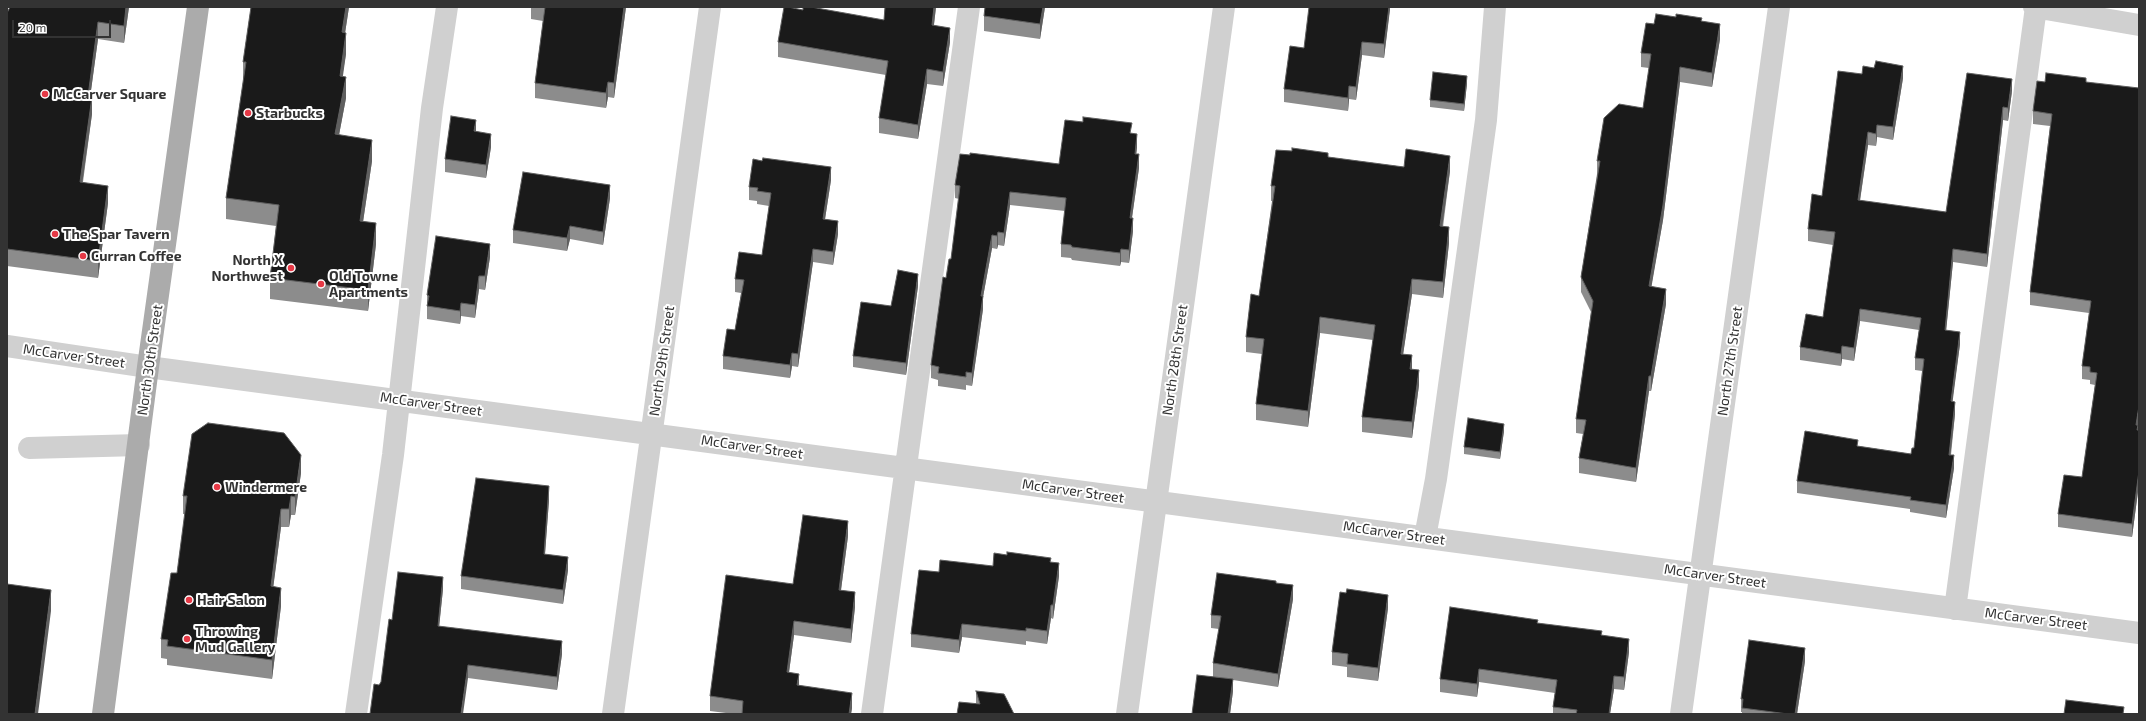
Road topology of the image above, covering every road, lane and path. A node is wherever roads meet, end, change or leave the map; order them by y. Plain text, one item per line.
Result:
1 (198, 7) edge
2 (447, 7) edge
3 (710, 7) edge
4 (969, 7) edge
5 (1224, 7) edge
6 (1495, 7) edge
7 (1779, 7) edge
8 (2036, 7) edge
9 (2139, 25) edge
10 (7, 346) edge
11 (148, 367) junction
12 (399, 400) junction
13 (652, 434) junction
14 (139, 445) junction
15 (29, 448) dead end
16 (905, 468) junction
17 (1156, 502) junction
18 (1425, 537) junction
19 (1701, 574) junction
20 (1955, 610) junction
21 (2139, 633) edge
22 (103, 714) edge
23 (356, 714) edge
24 (613, 714) edge
25 (872, 714) edge
26 (1127, 714) edge
27 (1681, 714) edge

1 - 11 main road, North 30th Street
2 - 12 street
3 - 13 street, North 29th Street
4 - 16 street
5 - 17 street, North 28th Street
6 - 18 street
7 - 19 street, North 27th Street
8 - 9 street
8 - 20 street
10 - 11 street, McCarver Street
11 - 12 street, McCarver Street
11 - 14 main road, North 30th Street
12 - 13 street, McCarver Street
12 - 23 street
13 - 16 street, McCarver Street
13 - 24 street, North 29th Street
14 - 15 street
14 - 22 main road, North 30th Street
16 - 17 street, McCarver Street
16 - 25 street
17 - 18 street, McCarver Street
17 - 26 street, North 28th Street
18 - 19 street, McCarver Street
19 - 20 street, McCarver Street
19 - 27 street, North 27th Street
20 - 21 street, McCarver Street

